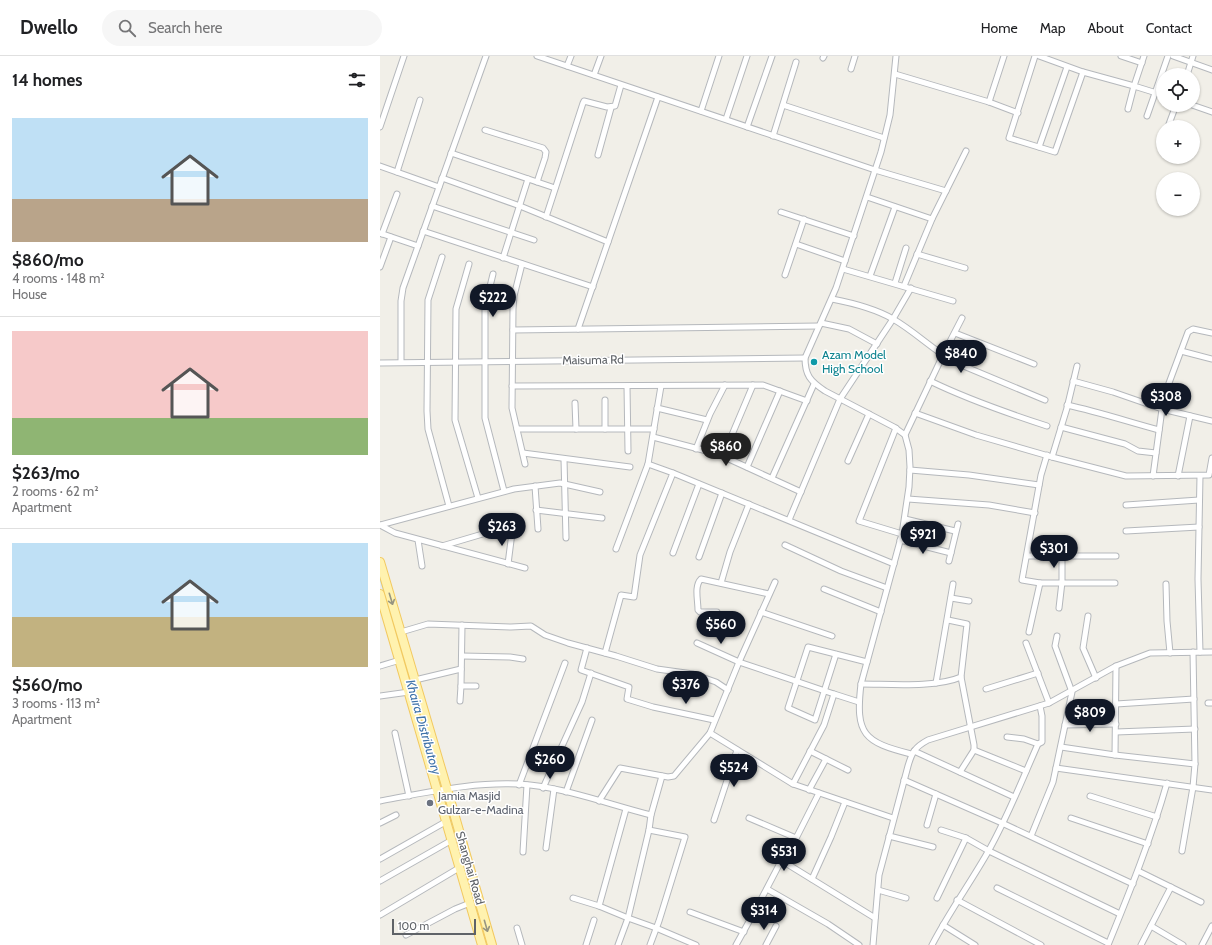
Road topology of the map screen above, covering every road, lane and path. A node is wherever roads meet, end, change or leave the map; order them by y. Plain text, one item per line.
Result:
1 (404, 56) edge
2 (486, 56) edge
3 (539, 56) edge
4 (570, 56) edge
5 (601, 56) edge
6 (719, 56) edge
7 (747, 56) edge
8 (772, 56) edge
9 (855, 56) edge
10 (896, 56) edge
11 (1004, 56) edge
12 (1035, 56) edge
13 (1039, 56) edge
14 (1121, 56) edge
15 (1144, 56) edge
16 (1168, 56) edge
17 (1173, 56) edge
18 (1193, 56) edge
19 (796, 62) dead end
20 (1191, 62) junction
21 (1142, 63) junction
22 (568, 66) junction
23 (1067, 66) junction
24 (1189, 68) edge
25 (851, 69) dead end
26 (1212, 70) edge
27 (1083, 72) junction
28 (895, 74) junction
29 (594, 75) junction
30 (621, 85) junction
31 (1134, 86) junction
32 (1155, 93) junction
33 (658, 97) junction
34 (420, 100) dead end
35 (989, 102) junction
36 (783, 105) junction
37 (611, 108) junction
38 (1200, 108) edge
39 (1128, 109) dead end
40 (701, 111) junction
41 (1212, 112) edge
42 (1018, 113) junction
43 (1147, 116) dead end
44 (726, 119) junction
45 (380, 127) edge
46 (747, 127) junction
47 (485, 130) dead end
48 (773, 136) junction
49 (884, 138) junction
50 (1039, 147) junction
51 (966, 151) dead end
52 (451, 153) junction
53 (598, 155) dead end
54 (380, 166) edge
55 (875, 170) junction
56 (397, 172) junction
57 (442, 178) junction
58 (528, 179) junction
59 (537, 182) junction
60 (439, 186) junction
61 (555, 188) junction
62 (946, 191) junction
63 (397, 194) dead end
64 (867, 197) junction
65 (432, 206) junction
66 (520, 206) junction
67 (895, 206) junction
68 (781, 212) dead end
69 (546, 217) junction
70 (804, 219) junction
71 (932, 219) junction
72 (423, 231) junction
73 (511, 232) junction
74 (381, 233) edge
75 (854, 236) junction
76 (391, 237) junction
77 (534, 240) dead end
78 (608, 242) junction
79 (796, 244) junction
80 (418, 246) junction
81 (906, 248) dead end
82 (917, 254) junction
83 (442, 257) dead end
84 (503, 258) junction
85 (845, 261) junction
86 (469, 264) dead end
87 (522, 264) junction
88 (380, 267) edge
89 (965, 268) dead end
90 (843, 269) junction
91 (493, 274) dead end
92 (785, 275) dead end
93 (870, 276) junction
94 (895, 283) junction
95 (904, 286) junction
96 (592, 287) junction
97 (911, 288) junction
98 (832, 299) junction
99 (953, 301) dead end
100 (962, 318) dead end
101 (894, 319) junction
102 (820, 325) junction
103 (578, 329) junction
104 (512, 330) junction
105 (955, 333) junction
106 (1212, 333) edge
107 (877, 344) junction
108 (1180, 351) junction
109 (942, 355) junction
110 (805, 358) junction
111 (1212, 359) edge
112 (485, 361) junction
113 (513, 361) junction
114 (401, 362) junction
115 (427, 362) junction
116 (456, 362) junction
117 (380, 363) edge
118 (1034, 364) dead end
119 (1077, 366) dead end
120 (930, 381) junction
121 (1073, 381) junction
122 (814, 384) junction
123 (752, 385) junction
124 (512, 386) junction
125 (627, 386) junction
126 (661, 386) junction
127 (725, 386) junction
128 (780, 391) junction
129 (840, 399) junction
130 (605, 400) dead end
131 (1045, 400) dead end
132 (807, 401) junction
133 (576, 403) dead end
134 (1067, 405) junction
135 (657, 408) junction
136 (1162, 409) junction
137 (915, 413) junction
138 (869, 414) junction
139 (1190, 416) junction
140 (707, 420) junction
141 (1212, 421) edge
142 (1047, 426) dead end
143 (1061, 427) junction
144 (896, 428) junction
145 (517, 429) junction
146 (576, 429) junction
147 (605, 429) junction
148 (628, 429) junction
149 (654, 429) junction
150 (1159, 430) junction
151 (905, 435) junction
152 (653, 437) junction
153 (696, 449) junction
154 (628, 451) dead end
155 (523, 453) junction
156 (1156, 453) junction
157 (723, 456) junction
158 (1049, 456) junction
159 (564, 458) junction
160 (1212, 458) edge
161 (848, 461) dead end
162 (525, 464) dead end
163 (648, 464) junction
164 (630, 467) dead end
165 (747, 467) junction
166 (910, 470) junction
167 (673, 474) junction
168 (1211, 475) edge
169 (1153, 476) junction
170 (1178, 476) junction
171 (1200, 476) junction
172 (772, 478) junction
173 (564, 484) junction
174 (699, 484) junction
175 (1039, 485) junction
176 (535, 486) junction
177 (504, 492) junction
178 (600, 492) dead end
179 (801, 492) junction
180 (722, 493) junction
181 (478, 498) junction
182 (908, 499) junction
183 (1200, 500) junction
184 (749, 504) junction
185 (1126, 505) dead end
186 (449, 506) junction
187 (536, 510) junction
188 (1035, 513) junction
189 (565, 514) junction
190 (602, 518) dead end
191 (905, 519) junction
192 (789, 520) junction
193 (958, 524) dead end
194 (380, 525) edge
195 (1199, 527) junction
196 (538, 529) dead end
197 (1126, 530) dead end
198 (955, 531) junction
199 (902, 534) junction
200 (566, 538) dead end
201 (418, 540) junction
202 (900, 540) junction
203 (785, 545) dead end
204 (441, 546) junction
205 (616, 549) dead end
206 (673, 553) dead end
207 (951, 553) junction
208 (1027, 556) junction
209 (1062, 556) junction
210 (1116, 556) dead end
211 (699, 557) dead end
212 (949, 561) dead end
213 (380, 562) edge
214 (508, 564) junction
215 (894, 564) junction
216 (422, 566) dead end
217 (525, 568) dead end
218 (775, 582) dead end
219 (1062, 582) junction
220 (1115, 582) dead end
221 (721, 583) junction
222 (1040, 583) junction
223 (953, 584) dead end
224 (1166, 584) dead end
225 (887, 588) junction
226 (824, 589) dead end
227 (380, 594) edge
228 (769, 594) junction
229 (951, 598) junction
230 (969, 601) dead end
231 (1059, 608) dead end
232 (717, 612) dead end
233 (761, 612) junction
234 (881, 612) junction
235 (1088, 616) dead end
236 (948, 620) junction
237 (462, 625) junction
238 (401, 632) junction
239 (1029, 632) dead end
240 (832, 636) dead end
241 (1057, 636) dead end
242 (697, 643) dead end
243 (1026, 643) dead end
244 (587, 648) junction
245 (1193, 652) junction
246 (1200, 652) junction
247 (1212, 652) edge
248 (605, 653) junction
249 (1170, 653) junction
250 (836, 654) junction
251 (462, 656) junction
252 (522, 659) dead end
253 (400, 660) junction
254 (739, 662) junction
255 (867, 662) junction
256 (565, 663) dead end
257 (380, 666) edge
258 (1116, 666) junction
259 (461, 669) junction
260 (591, 673) junction
261 (1038, 674) junction
262 (960, 677) junction
263 (1096, 678) junction
264 (415, 680) junction
265 (797, 682) junction
266 (936, 683) junction
267 (861, 684) junction
268 (461, 686) junction
269 (476, 686) dead end
270 (728, 690) junction
271 (986, 690) dead end
272 (825, 691) junction
273 (409, 692) junction
274 (1072, 692) junction
275 (834, 694) junction
276 (380, 696) edge
277 (1194, 699) junction
278 (460, 701) dead end
279 (859, 702) junction
280 (1049, 703) junction
281 (1116, 704) junction
282 (1040, 706) junction
283 (592, 720) dead end
284 (714, 720) junction
285 (1116, 724) junction
286 (1065, 725) junction
287 (971, 727) junction
288 (1195, 729) junction
289 (710, 732) junction
290 (1116, 732) junction
291 (395, 733) dead end
292 (1006, 737) dead end
293 (1038, 744) junction
294 (1061, 746) junction
295 (737, 750) junction
296 (974, 750) junction
297 (810, 751) junction
298 (913, 753) junction
299 (1115, 755) junction
300 (826, 759) junction
301 (1195, 764) junction
302 (1056, 768) junction
303 (848, 770) dead end
304 (1026, 771) junction
305 (960, 772) junction
306 (662, 776) junction
307 (904, 780) junction
308 (1167, 783) junction
309 (793, 784) junction
310 (519, 785) junction
311 (527, 785) junction
312 (1193, 787) junction
313 (543, 788) junction
314 (554, 789) junction
315 (443, 790) junction
316 (809, 790) junction
317 (1212, 790) edge
318 (566, 792) junction
319 (819, 793) junction
320 (936, 794) junction
321 (409, 796) junction
322 (1090, 796) dead end
323 (1014, 797) junction
324 (380, 801) edge
325 (599, 801) junction
326 (845, 802) junction
327 (626, 809) junction
328 (396, 815) dead end
329 (651, 815) junction
330 (1157, 817) junction
331 (749, 818) dead end
332 (893, 818) junction
333 (1071, 818) dead end
334 (714, 820) dead end
335 (447, 821) junction
336 (1002, 823) junction
337 (380, 824) edge
338 (927, 825) dead end
339 (649, 830) junction
340 (941, 830) dead end
341 (889, 836) junction
342 (1031, 836) junction
343 (796, 838) junction
344 (966, 838) junction
345 (452, 840) junction
346 (1148, 844) junction
347 (932, 847) dead end
348 (546, 848) dead end
349 (989, 851) junction
350 (1182, 851) dead end
351 (523, 852) dead end
352 (380, 859) edge
353 (784, 862) junction
354 (459, 868) junction
355 (1138, 872) junction
356 (812, 879) junction
357 (380, 881) edge
358 (1133, 884) junction
359 (1171, 887) junction
360 (997, 888) dead end
361 (767, 889) junction
362 (878, 890) junction
363 (573, 898) dead end
364 (906, 898) dead end
365 (937, 898) dead end
366 (957, 900) junction
367 (1201, 902) dead end
368 (470, 903) junction
369 (599, 906) junction
370 (690, 912) dead end
371 (1120, 914) junction
372 (380, 915) edge
373 (628, 918) junction
374 (875, 918) junction
375 (594, 920) dead end
376 (943, 925) junction
377 (776, 926) dead end
378 (1151, 926) junction
379 (1212, 926) edge
380 (517, 928) dead end
381 (656, 928) junction
382 (744, 932) junction
383 (406, 935) dead end
384 (1108, 944) edge
385 (482, 945) edge
386 (492, 945) edge
387 (522, 945) edge
388 (586, 945) edge
389 (618, 945) edge
390 (650, 945) edge
391 (696, 945) edge
392 (736, 945) edge
393 (766, 945) edge
394 (858, 945) edge
395 (873, 945) edge
396 (932, 945) edge
397 (975, 945) edge
398 (1041, 945) edge
399 (1141, 945) edge
400 (1182, 945) edge
401 (1202, 945) edge

1 - 45 street
2 - 52 street
3 - 22 street
4 - 22 street
5 - 29 street
6 - 40 street
7 - 44 street
8 - 46 street
9 - 25 street
10 - 28 street
11 - 35 street
12 - 42 street
13 - 23 street
14 - 21 street
15 - 21 street
16 - 32 street
17 - 20 street
18 - 20 street
19 - 36 street
20 - 24 street
20 - 26 street
21 - 31 street
22 - 29 street
23 - 27 street
23 - 50 street
27 - 31 street
27 - 50 street
28 - 35 street
28 - 49 street
29 - 30 street
30 - 33 street
30 - 37 street
31 - 32 street
31 - 39 street
32 - 43 street
33 - 40 street
33 - 78 street
34 - 56 street
35 - 42 street
36 - 48 street
36 - 49 street
37 - 53 street
37 - 61 street
38 - 41 street
40 - 44 street
42 - 50 street
44 - 46 street
46 - 48 street
47 - 59 street
48 - 55 street
49 - 55 street
51 - 62 street
52 - 57 street
52 - 58 street
54 - 56 street
55 - 62 street
55 - 64 street
56 - 60 street
57 - 60 street
57 - 66 street
58 - 59 street
58 - 66 street
59 - 61 street
60 - 65 street
61 - 69 street
62 - 71 street
63 - 74 street
64 - 67 street
64 - 75 street
65 - 72 street
65 - 73 street
66 - 69 street
66 - 73 street
67 - 71 street
67 - 93 street
68 - 70 street
69 - 78 street
70 - 75 street
70 - 79 street
71 - 82 street
72 - 80 street
72 - 84 street
73 - 77 street
73 - 84 street
74 - 76 street
75 - 85 street
76 - 80 street
76 - 88 street
78 - 96 street
79 - 85 street
79 - 92 street
80 - 114 street
81 - 94 street
82 - 89 street
82 - 95 street
83 - 115 street
84 - 87 street
85 - 90 street
86 - 116 street
87 - 96 street
87 - 104 street
90 - 93 street
90 - 98 street
91 - 112 street
93 - 94 street
94 - 95 street
95 - 97 street
96 - 103 street
97 - 99 street
97 - 101 street
98 - 101 street
98 - 102 street
100 - 105 street
101 - 107 street
101 - 109 street
102 - 103 street
102 - 107 street
102 - 110 street
103 - 104 street
104 - 113 street
105 - 109 street
105 - 118 street
106 - 108 street
107 - 129 street
108 - 111 street
108 - 136 street
109 - 120 street
109 - 131 street
110 - 113 street, Maisuma Rd
110 - 122 street
112 - 113 street, Maisuma Rd
112 - 116 street, Maisuma Rd
112 - 177 street
113 - 124 street
114 - 115 street, Maisuma Rd
114 - 117 street, Maisuma Rd
115 - 116 street, Maisuma Rd
115 - 186 street
116 - 181 street
119 - 121 street
120 - 137 street
120 - 142 street
121 - 134 street
121 - 136 street
122 - 129 street
122 - 132 street
123 - 127 street
123 - 128 street
123 - 157 street
124 - 125 street
124 - 145 street
125 - 126 street
125 - 148 street
126 - 127 street
126 - 135 street
127 - 140 street
128 - 132 street
128 - 165 street
129 - 138 street
129 - 179 street
130 - 147 street
132 - 172 street
133 - 146 street
134 - 143 street
134 - 150 street
135 - 140 street
135 - 149 street
136 - 139 street
136 - 150 street
137 - 151 street
137 - 158 street
138 - 144 street
138 - 161 street
139 - 141 street
139 - 170 street
140 - 153 street
143 - 156 street
143 - 158 street
144 - 151 street
144 - 199 street
145 - 146 street
145 - 155 street
146 - 147 street
147 - 148 street
148 - 149 street
148 - 154 street
149 - 152 street
150 - 156 street
151 - 166 street
152 - 153 street
152 - 163 street
153 - 157 street
155 - 159 street
155 - 162 street
156 - 169 street
157 - 165 street
158 - 169 street
158 - 175 street
159 - 164 street
159 - 173 street
160 - 168 street
163 - 167 street
163 - 205 street
165 - 172 street
166 - 175 street
166 - 182 street
167 - 174 street
167 - 248 street
168 - 171 street
169 - 170 street
170 - 171 street
171 - 183 street
172 - 179 street
173 - 176 street
173 - 178 street
173 - 189 street
174 - 180 street
174 - 206 street
175 - 188 street
176 - 177 street
176 - 187 street
177 - 181 street
179 - 192 street
180 - 184 street
180 - 211 street
181 - 186 street
182 - 188 street
182 - 191 street
183 - 185 street
183 - 195 street
184 - 192 street
184 - 221 street
186 - 194 street
187 - 189 street
187 - 196 street
188 - 208 street
189 - 190 street
189 - 200 street
191 - 198 street
191 - 199 street
192 - 215 street
193 - 198 street
194 - 201 street
195 - 197 street
195 - 246 street
198 - 207 street
199 - 202 street
201 - 204 street
201 - 216 street
202 - 207 street
202 - 215 street
203 - 225 street
204 - 214 street
204 - 214 street
207 - 212 street
208 - 209 street
208 - 222 street
209 - 210 street
209 - 219 street
213 -> 238 main road, Shanghai Road
214 - 217 street
215 - 225 street
218 - 228 street
219 - 220 street
219 - 222 street
219 - 231 street
221 - 228 street
221 - 232 street
222 - 239 street
223 - 229 street
224 - 249 street
225 - 234 street
226 - 234 street
227 - 253 main road, Shanghai Road
228 - 233 street
229 - 230 street
229 - 236 street
233 - 240 street
233 - 254 street
234 - 255 street
235 - 263 street
236 - 262 street
236 - 266 street
237 - 238 street
237 - 244 street
237 - 251 street
238 - 264 main road, Shanghai Road
241 - 274 street
242 - 254 street
243 - 261 street
244 - 248 street
244 - 260 street
245 - 246 street
245 - 249 street
245 - 277 street
246 - 247 street
248 - 270 street
249 - 258 street
250 - 255 street
250 - 265 street
250 - 272 street
251 - 252 street
251 - 259 street
253 - 257 street
253 - 273 main road, Shanghai Road
254 - 265 street
254 - 270 street
255 - 267 street
256 - 310 street
258 - 263 street
258 - 281 street
259 - 264 street
259 - 268 street
260 - 284 street
260 - 313 street
261 - 271 street
261 - 280 street
262 - 266 street
262 - 287 street
263 - 274 street
264 - 315 main road, Shanghai Road
265 - 272 street
265 - 272 street
266 - 267 street
267 - 279 street
268 - 269 street
268 - 278 street
270 - 284 street
272 - 275 street
273 - 276 street
273 - 315 main road, Shanghai Road
274 - 280 street
274 - 286 street
275 - 279 street
275 - 297 street
277 - 281 street
277 - 288 street
279 - 298 street
280 - 282 street
281 - 285 street
282 - 287 street
282 - 293 street
283 - 318 street
284 - 289 street
285 - 286 street
285 - 290 street
286 - 294 street
287 - 296 street
287 - 298 street
288 - 290 street
288 - 301 street
289 - 295 street
289 - 306 street
290 - 299 street
291 - 321 street
292 - 293 street
293 - 304 street
294 - 299 street
294 - 302 street
295 - 309 street
295 - 334 street
296 - 304 street
296 - 305 street
297 - 300 street
297 - 309 street
298 - 305 street
298 - 307 street
299 - 301 street
300 - 303 street
300 - 316 street
301 - 312 street
302 - 308 street
302 - 342 street
304 - 323 street
305 - 323 street
306 - 325 street
306 - 329 street
307 - 320 street
307 - 332 street
308 - 312 street
308 - 330 street
309 - 316 street
310 - 311 street
310 - 315 street
311 - 313 street
311 - 351 street
312 - 317 street
312 - 350 street
313 - 314 street
314 - 318 street
314 - 348 street
315 - 321 street
315 - 335 main road, Shanghai Road
315 -> 386 main road, Shanghai Road
316 - 319 street
318 - 325 street
319 - 326 street
319 - 343 street
320 - 336 street
320 - 338 street
321 - 324 street
322 - 330 street
323 - 336 street
325 - 327 street
326 - 332 street
326 - 356 street
327 - 329 street
327 - 369 street
328 - 337 street
329 - 339 street
330 - 346 street
331 - 343 street
332 - 341 street
333 - 346 street
335 - 345 main road, Shanghai Road
335 - 352 street
336 - 342 street
336 - 349 street
339 - 373 street
339 - 381 street
340 - 344 street
341 - 347 street
341 - 362 street
342 - 358 street
343 - 353 street
344 - 349 street
344 - 365 street
345 - 354 main road, Shanghai Road
345 - 357 street
346 - 355 street
349 - 366 street
349 - 371 street
353 - 356 street
353 - 361 street
354 - 368 main road, Shanghai Road
354 - 372 street
355 - 358 street
355 - 359 street
356 - 374 street
358 - 371 street
359 - 367 street
359 - 378 street
360 - 384 street
361 - 382 street
361 - 394 street
362 - 364 street
362 - 374 street
363 - 369 street
366 - 376 street
366 - 398 street
368 - 383 street
368 - 385 main road, Shanghai Road
369 - 373 street
370 - 382 street
371 - 384 street
373 - 381 street
373 - 389 street
374 - 395 street
375 - 388 street
376 - 396 street
376 - 397 street
377 - 393 street
378 - 399 street
378 - 400 street
379 - 401 street
380 - 387 street
381 - 390 street
381 - 391 street
382 - 392 street

